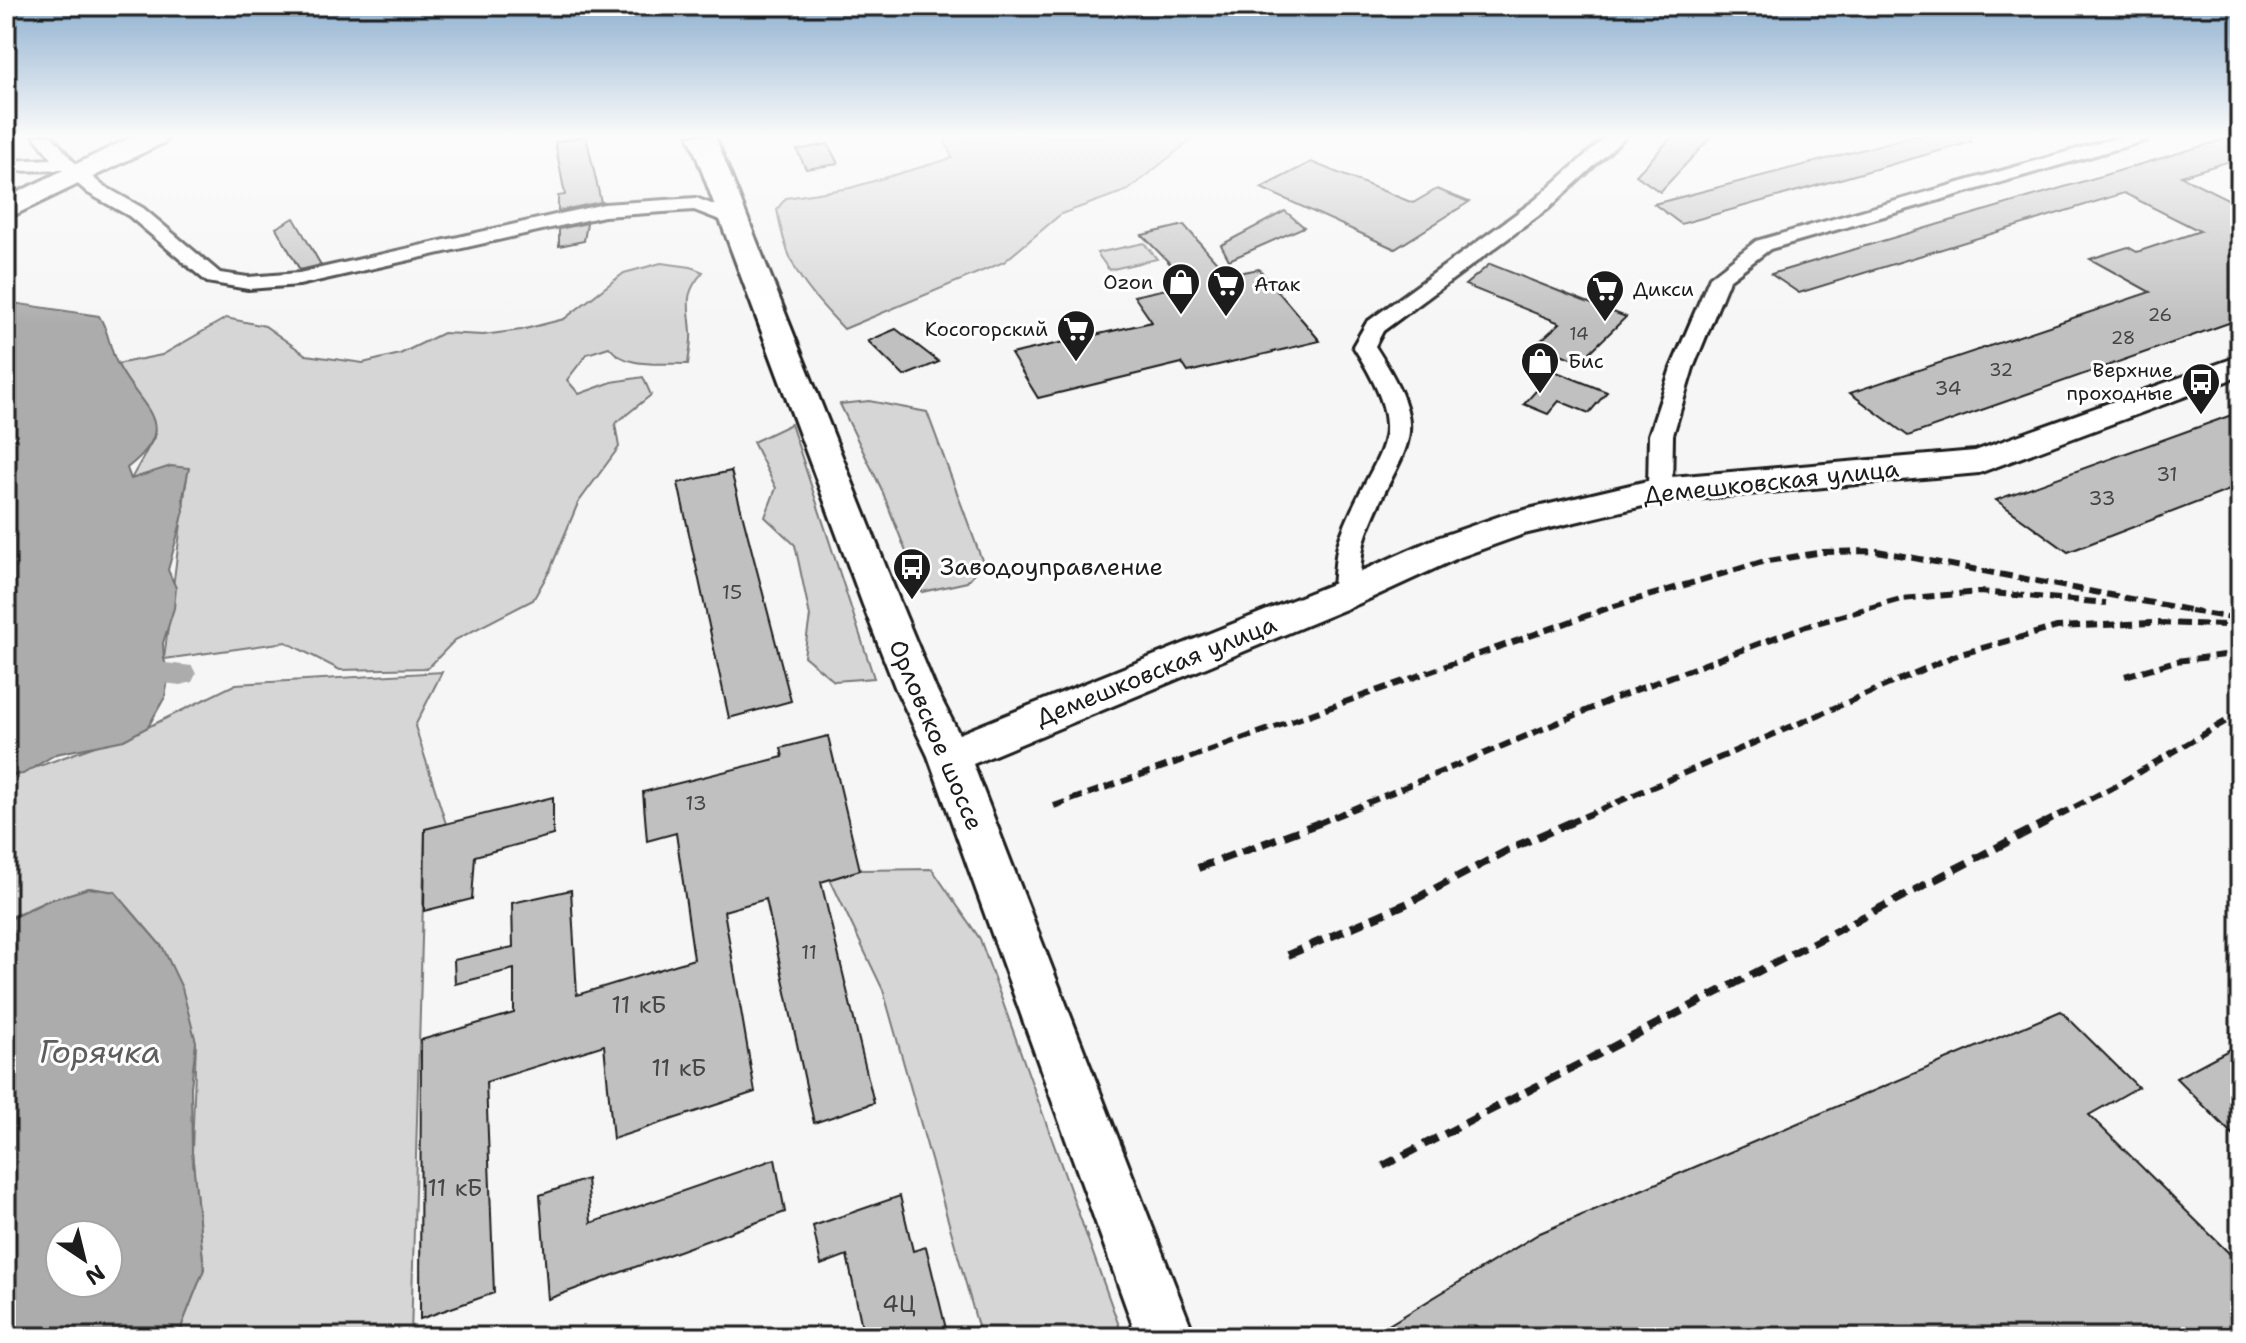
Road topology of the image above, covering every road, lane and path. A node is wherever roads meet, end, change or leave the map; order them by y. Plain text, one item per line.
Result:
1 (25, 199) edge
2 (112, 199) edge
3 (725, 199) edge
4 (1548, 199) edge
5 (1924, 199) edge
6 (6, 210) edge
7 (733, 219) junction
8 (2240, 365) edge
9 (1660, 490) junction
10 (1345, 594) junction
11 (949, 756) junction
12 (1166, 1337) edge

1 - 6 main road
2 - 7 street
3 - 7 main road, Орловское шоссе
4 - 10 street
5 - 9 street
7 - 11 main road, Орловское шоссе
8 - 9 main road, Демешковская улица
9 - 10 main road, Демешковская улица
10 - 11 main road, Демешковская улица
11 - 12 main road, Орловское шоссе

